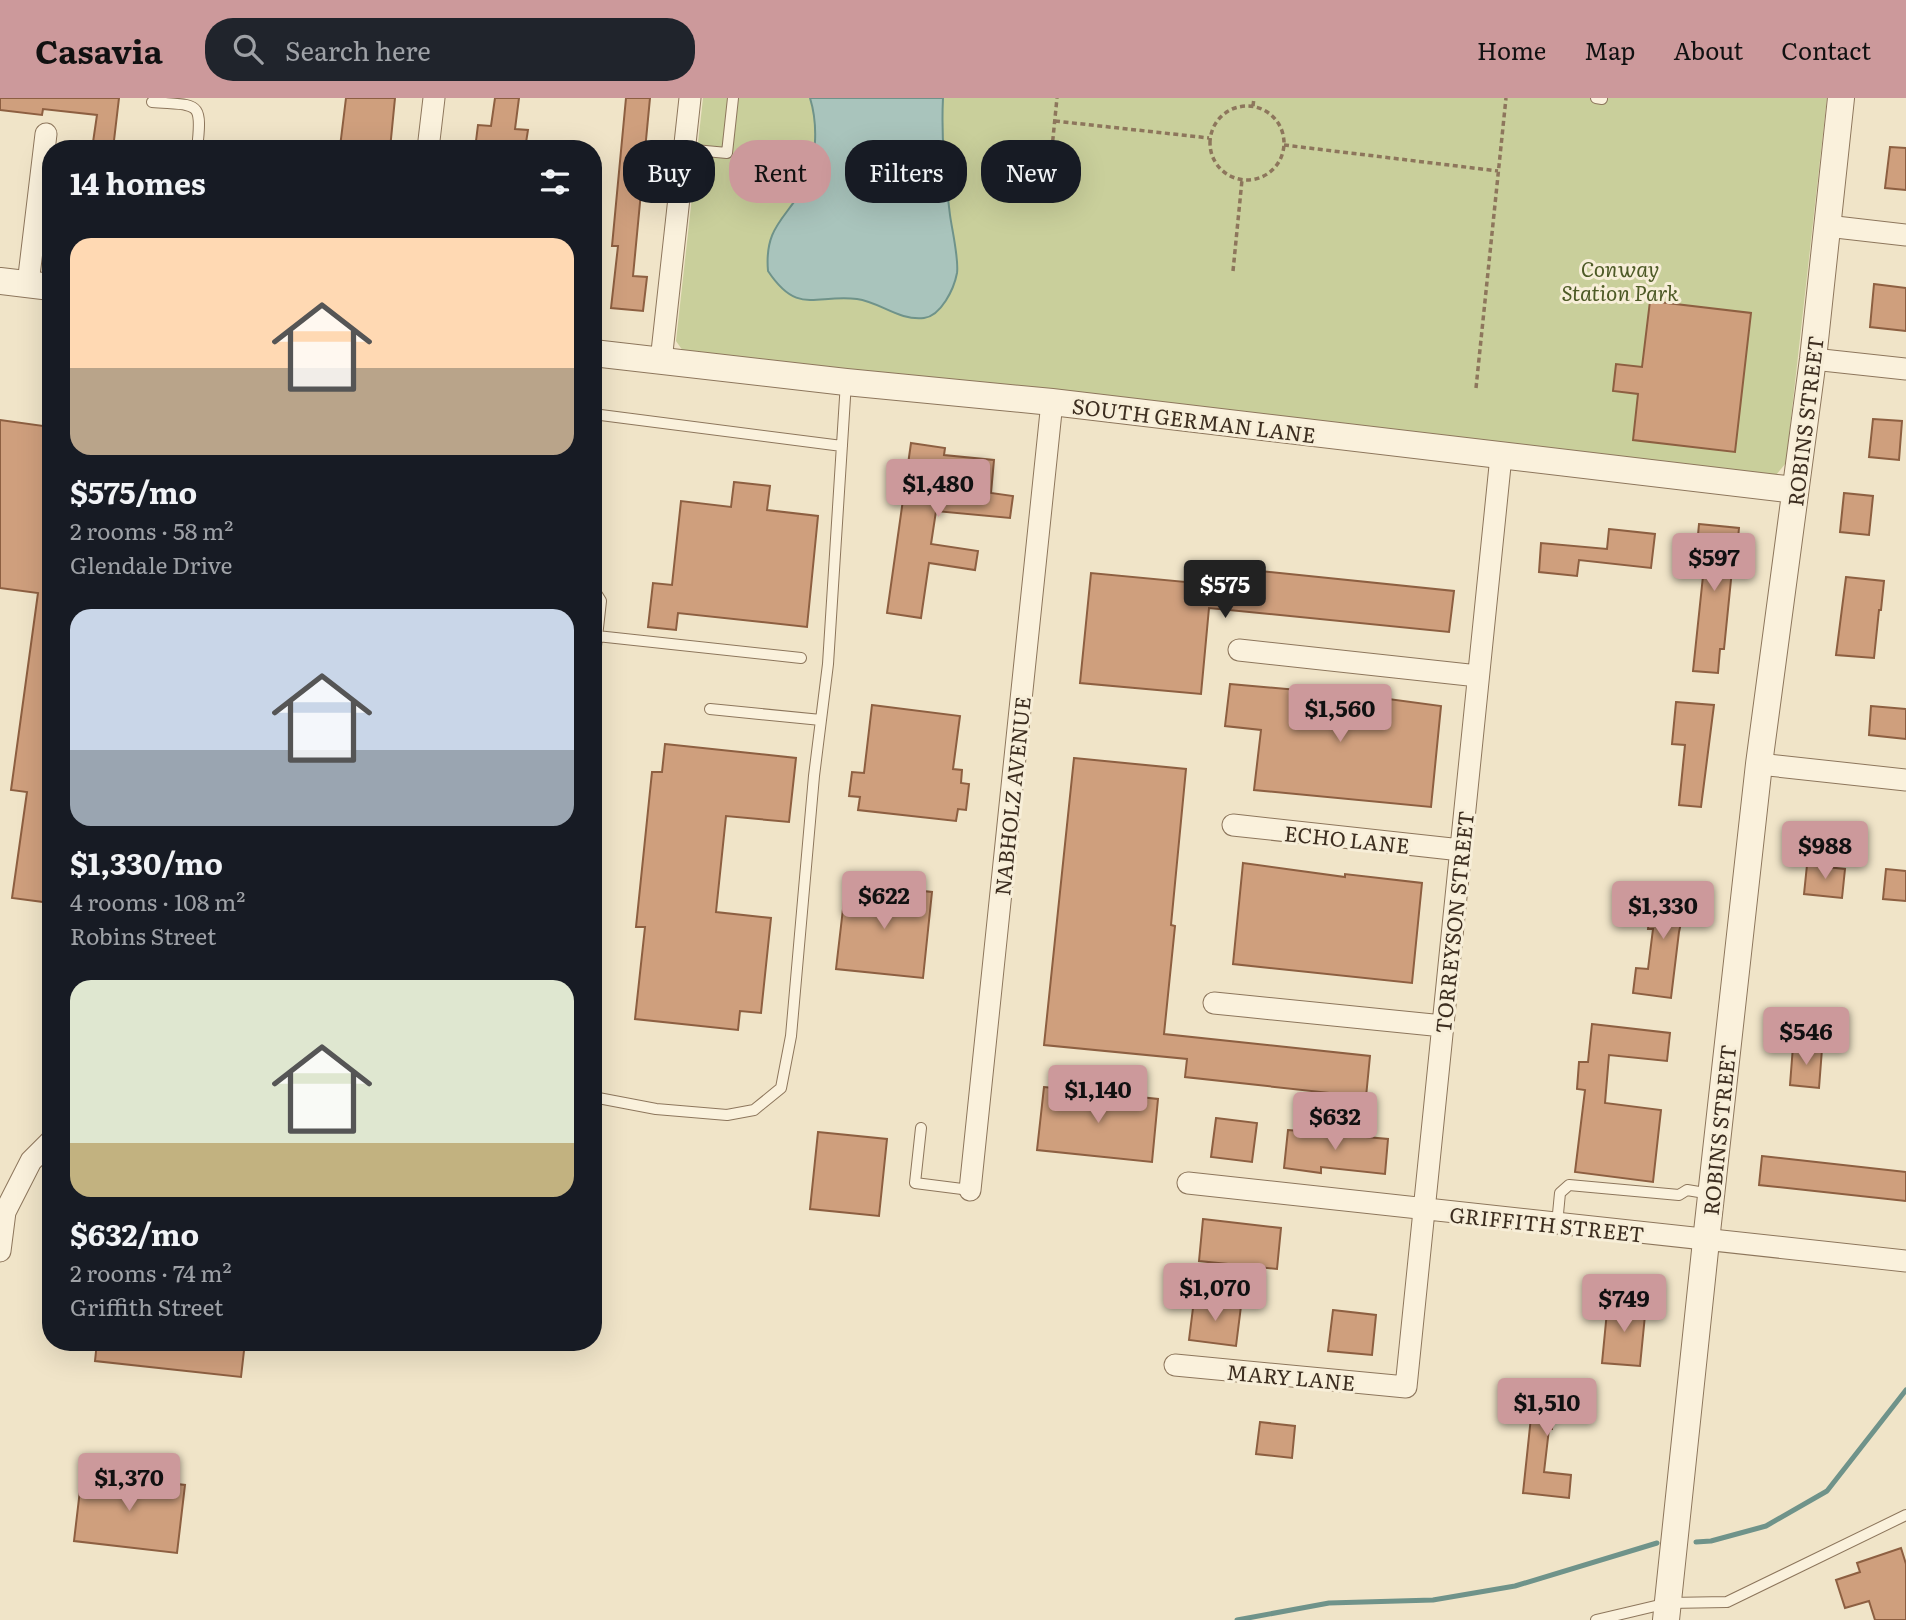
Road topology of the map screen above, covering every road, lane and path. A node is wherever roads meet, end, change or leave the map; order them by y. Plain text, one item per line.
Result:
1 (434, 98) edge
2 (690, 98) edge
3 (733, 98) edge
4 (1057, 98) edge
5 (1254, 98) edge
6 (1506, 98) edge
7 (1596, 98) edge
8 (1841, 98) edge
9 (1602, 99) edge
10 (152, 102) dead end
11 (1253, 106) junction
12 (1055, 121) junction
13 (46, 134) dead end
14 (1210, 139) junction
15 (46, 140) edge
16 (198, 140) edge
17 (429, 140) edge
18 (685, 140) edge
19 (1053, 140) edge
20 (1284, 145) junction
21 (715, 152) edge
22 (1499, 171) junction
23 (1242, 180) junction
24 (678, 203) edge
25 (42, 221) edge
26 (1827, 226) junction
27 (1906, 235) edge
28 (1233, 271) dead end
29 (0, 281) edge
30 (39, 286) edge
31 (602, 354) edge
32 (1813, 359) junction
33 (661, 361) junction
34 (1906, 369) edge
35 (846, 382) junction
36 (1476, 388) dead end
37 (1052, 402) junction
38 (602, 415) edge
39 (842, 446) junction
40 (1501, 456) junction
41 (1795, 490) junction
42 (602, 637) edge
43 (1239, 650) dead end
44 (801, 658) dead end
45 (1478, 676) junction
46 (710, 709) dead end
47 (821, 720) junction
48 (1759, 764) junction
49 (1906, 780) edge
50 (1233, 825) dead end
51 (1461, 850) junction
52 (1214, 1003) dead end
53 (1443, 1026) junction
54 (602, 1099) edge
55 (921, 1128) dead end
56 (42, 1150) edge
57 (1188, 1183) dead end
58 (970, 1190) joint
59 (1711, 1194) junction
60 (1424, 1209) junction
61 (1557, 1224) junction
62 (1706, 1241) junction
63 (0, 1251) edge
64 (1906, 1261) edge
65 (1175, 1365) dead end
66 (1406, 1387) joint
67 (1906, 1514) edge
68 (1667, 1611) edge
69 (1596, 1620) edge

1 - 17 street
2 - 18 street
3 - 21 lane
4 - 12 path
5 - 11 path
6 - 22 path
7 - 9 lane
8 - 26 street, ROBINS STREET
10 - 16 lane
11 - 14 path
11 - 20 path
12 - 14 path
12 - 19 path
13 - 15 street
14 - 23 path
20 - 22 path
20 - 23 path
22 - 36 path
23 - 28 path
24 - 33 street
25 - 30 street
26 - 27 street
26 - 32 street, ROBINS STREET
29 - 30 street
31 - 33 street, SOUTH GERMAN LANE
32 - 34 street
32 - 41 street, ROBINS STREET
33 - 35 street, SOUTH GERMAN LANE
35 - 37 street, SOUTH GERMAN LANE
35 - 39 lane
37 - 40 street, SOUTH GERMAN LANE
37 - 58 street, NABHOLZ AVENUE
38 - 39 lane
39 - 47 lane
40 - 41 street, SOUTH GERMAN LANE
40 - 45 street, TORREYSON STREET
41 - 48 street, ROBINS STREET
42 - 44 lane
43 - 45 street
45 - 51 street, TORREYSON STREET
46 - 47 lane
47 - 54 lane
48 - 49 street
48 - 59 street, ROBINS STREET
50 - 51 street, ECHO LANE
51 - 53 street, TORREYSON STREET
52 - 53 street
53 - 60 street, TORREYSON STREET
55 - 58 lane
56 - 63 street
57 - 60 street, GRIFFITH STREET
59 - 61 lane
59 - 62 street, ROBINS STREET
60 - 61 street, GRIFFITH STREET
60 - 66 street, TORREYSON STREET
61 - 62 street, GRIFFITH STREET
62 - 64 street, GRIFFITH STREET
62 - 68 street, ROBINS STREET
65 - 66 street, MARY LANE
67 - 68 lane
68 - 69 lane

